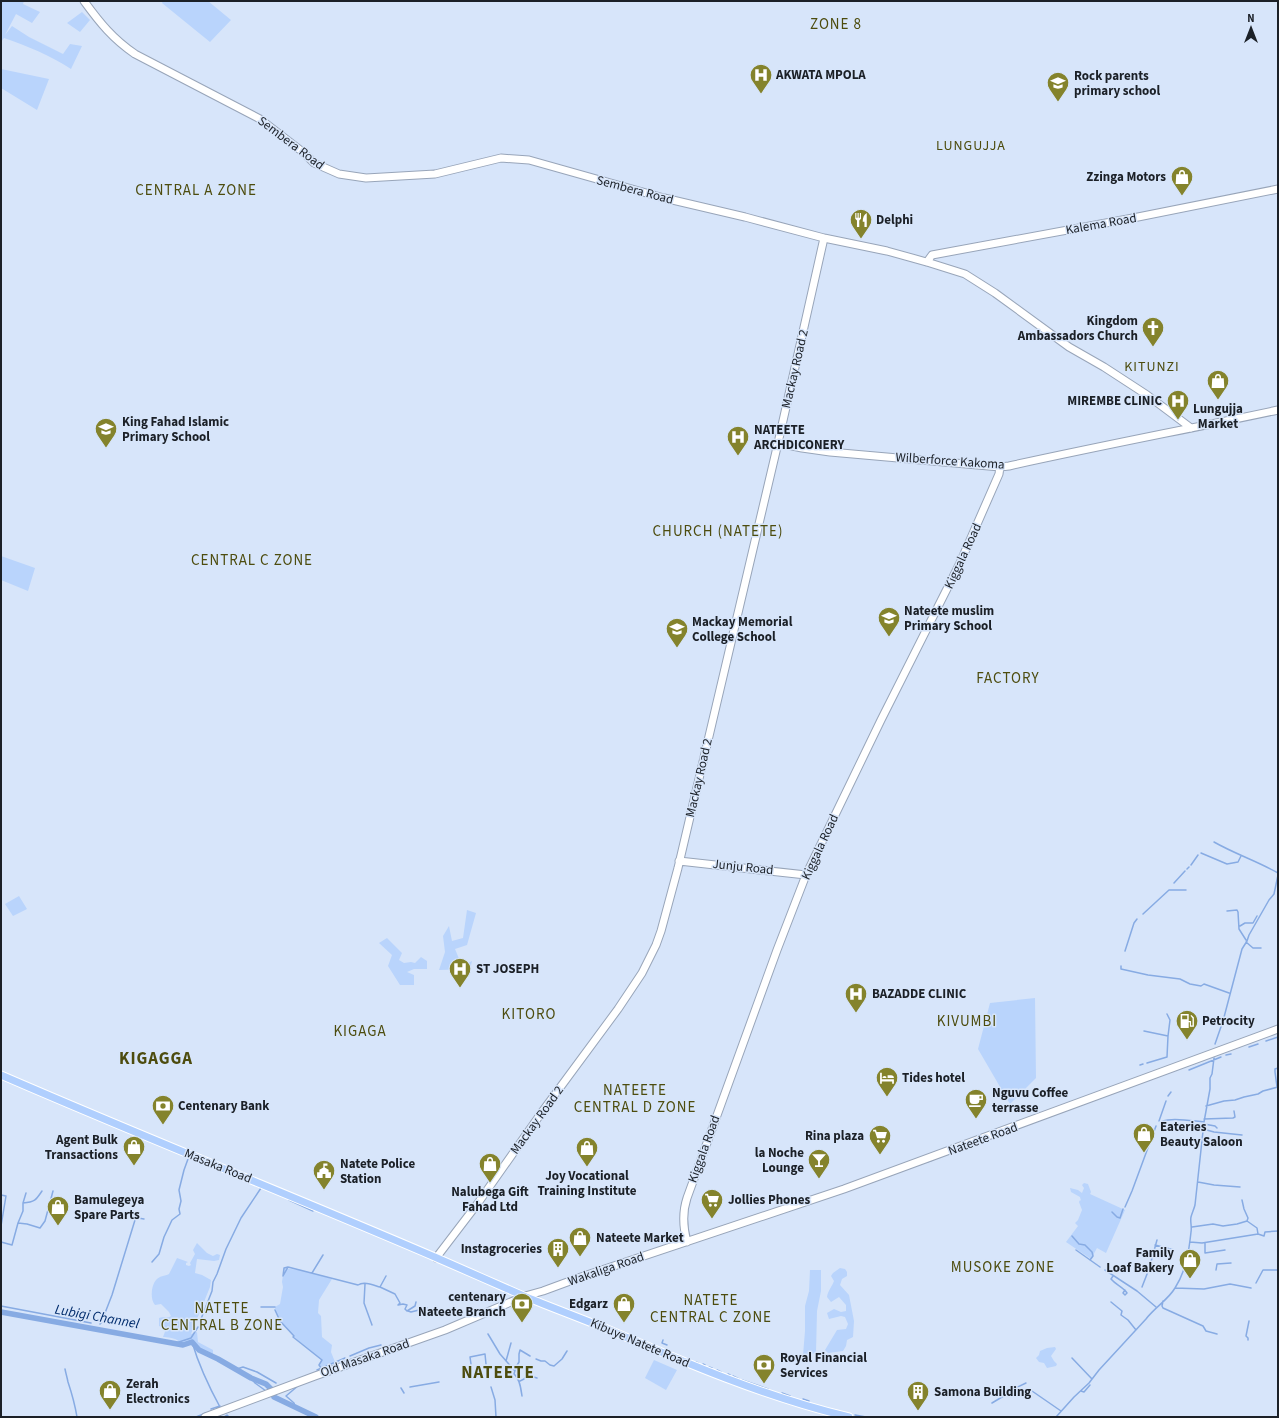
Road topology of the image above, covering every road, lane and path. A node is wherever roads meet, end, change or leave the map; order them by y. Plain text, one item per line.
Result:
1 (84, 1) edge
2 (1278, 189) edge
3 (824, 238) junction
4 (927, 262) junction
5 (1278, 410) edge
6 (1191, 428) junction
7 (778, 443) junction
8 (1000, 467) junction
9 (680, 861) junction
10 (806, 875) junction
11 (1278, 1029) edge
12 (1, 1075) edge
13 (687, 1242) junction
14 (436, 1258) junction
15 (525, 1296) junction
16 (205, 1417) edge
17 (849, 1417) edge

1 - 3 street, Sembera Road
2 - 4 street, Kalema Road
3 - 4 street, Sembera Road
3 - 7 street, Mackay Road 2
4 - 6 street, Sembera Road
5 - 6 street, Wilberforce Kakoma
6 - 8 street, Wilberforce Kakoma
7 - 8 street, Wilberforce Kakoma
7 - 9 street, Mackay Road 2
8 - 10 street, Kiggala Road
9 - 10 street, Junju Road
9 - 14 street, Mackay Road 2
10 - 13 street, Kiggala Road
11 - 13 street, Nateete Road
12 - 14 main road, Masaka Road
13 - 15 street, Wakaliga Road
14 - 15 main road, Kibuye Natete Road
15 - 16 street, Old Masaka Road
15 - 17 main road, Kibuye Natete Road

